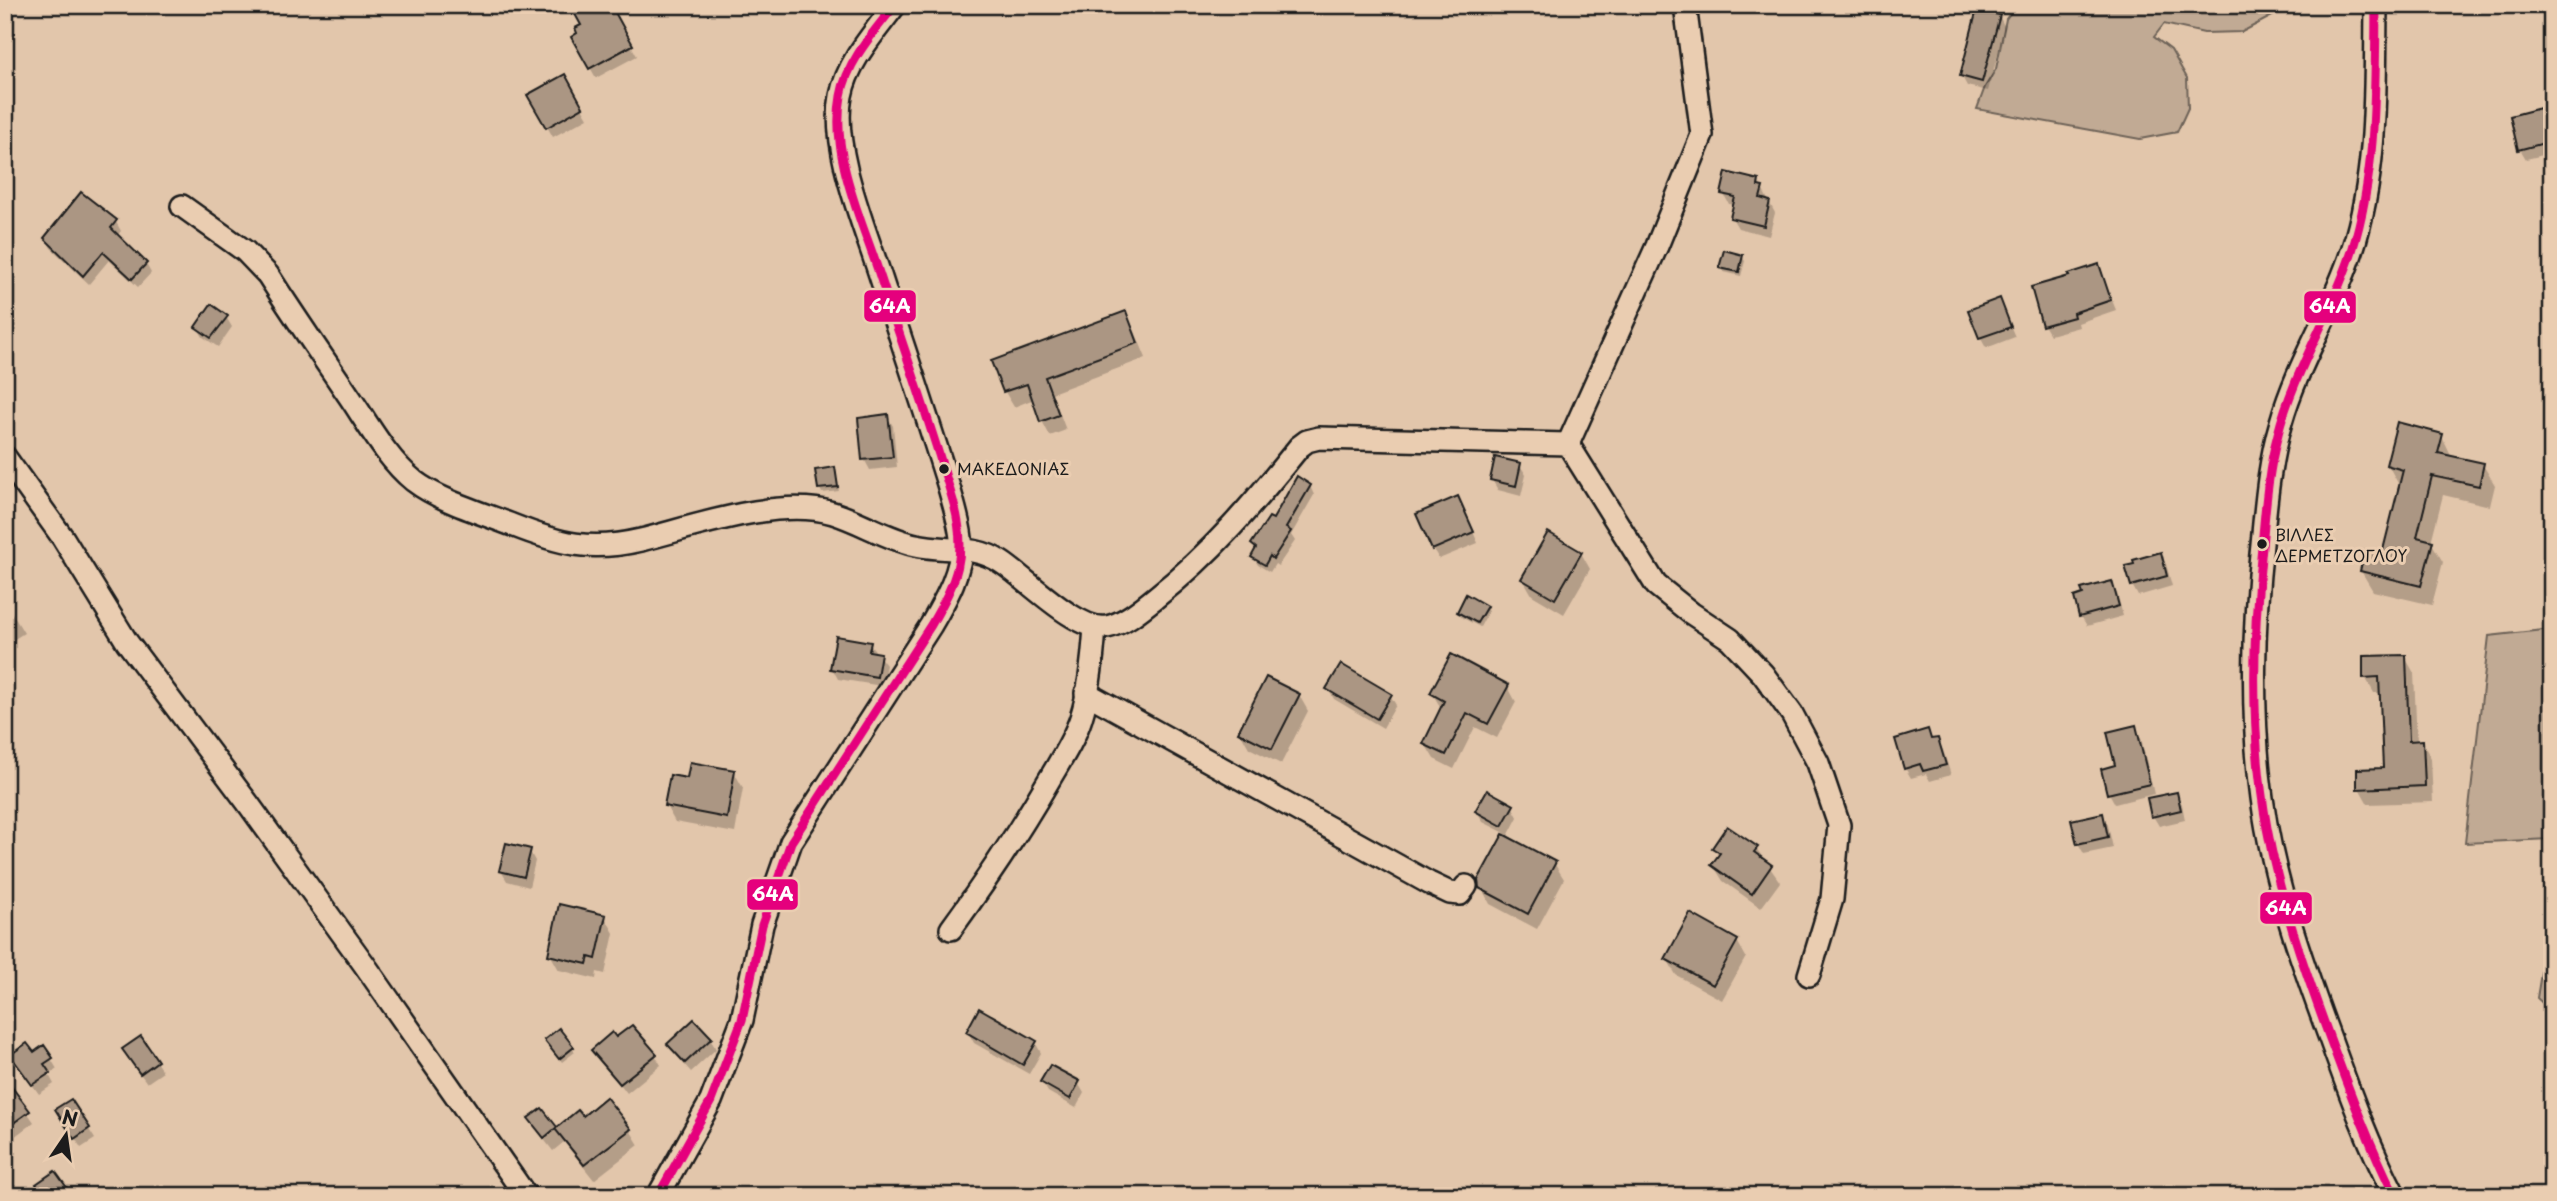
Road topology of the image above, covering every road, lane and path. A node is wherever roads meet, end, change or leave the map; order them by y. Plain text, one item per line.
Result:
1 (895, 5) edge
2 (1685, 5) edge
3 (2376, 5) edge
4 (182, 206) dead end
5 (1568, 444) junction
6 (5, 457) edge
7 (961, 547) junction
8 (1095, 627) junction
9 (1086, 693) junction
10 (1466, 886) dead end
11 (951, 929) dead end
12 (1809, 975) dead end
13 (526, 1196) edge
14 (658, 1196) edge
15 (2395, 1196) edge

1 - 7 street
2 - 5 street
3 - 15 street
4 - 7 street
5 - 8 street
5 - 12 street
6 - 13 street
7 - 8 street
7 - 14 street
8 - 9 street
9 - 10 street
9 - 11 street

